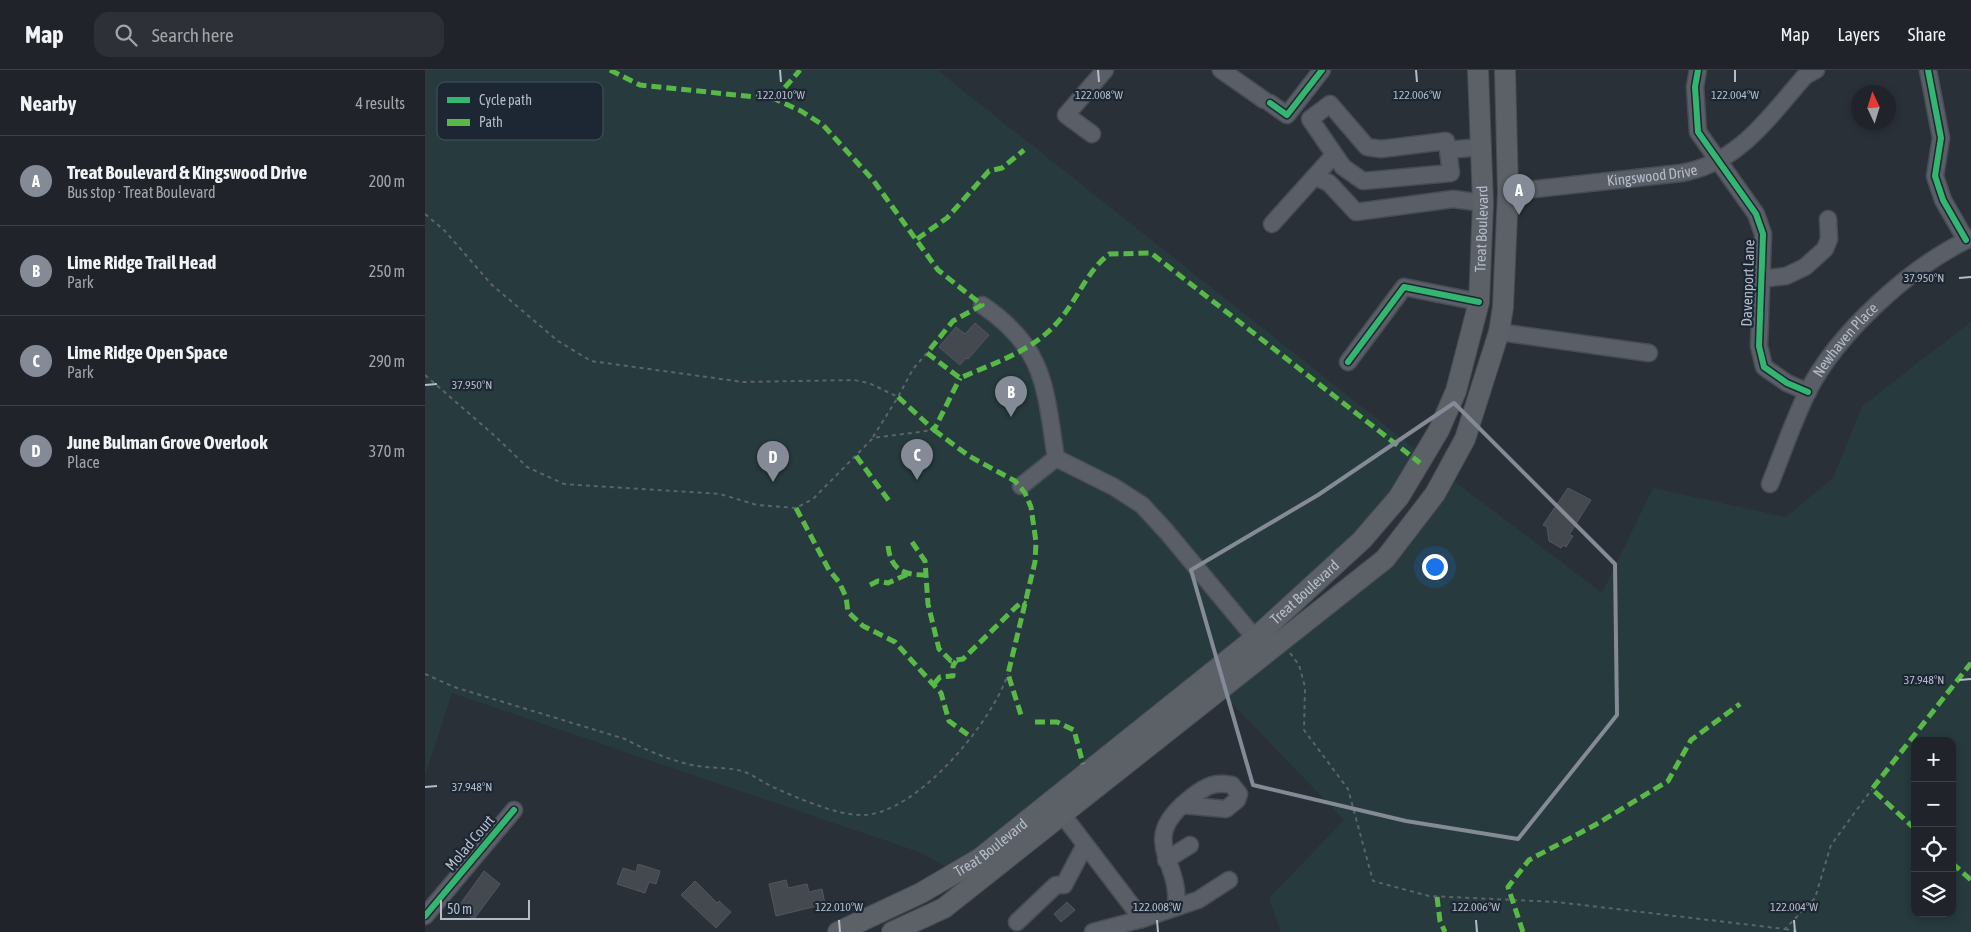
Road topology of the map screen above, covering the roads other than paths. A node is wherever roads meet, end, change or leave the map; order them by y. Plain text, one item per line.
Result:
1 (1105, 70) edge
2 (1221, 70) edge
3 (1323, 70) edge
4 (1478, 70) edge
5 (1505, 70) edge
6 (1698, 70) edge
7 (1817, 70) edge
8 (1928, 70) edge
9 (1479, 96) junction
10 (1092, 134) dead end
11 (1481, 147) junction
12 (1448, 150) junction
13 (1334, 155) junction
14 (1718, 162) junction
15 (1316, 177) junction
16 (1508, 192) junction
17 (1483, 203) junction
18 (1828, 220) dead end
19 (1272, 224) dead end
20 (1969, 239) edge
21 (1761, 279) junction
22 (1479, 298) junction
23 (981, 305) dead end
24 (1499, 332) junction
25 (1649, 353) dead end
26 (1348, 362) dead end
27 (1807, 392) junction
28 (1056, 458) junction
29 (1770, 484) dead end
30 (1021, 486) dead end
31 (1255, 638) junction
32 (1182, 805) dead end
33 (514, 810) dead end
34 (1062, 814) junction
35 (1085, 845) junction
36 (1190, 845) dead end
37 (1166, 860) junction
38 (1229, 880) dead end
39 (1176, 907) junction
40 (425, 916) edge
41 (1142, 919) junction
42 (1017, 922) dead end
43 (838, 932) edge
44 (892, 932) edge
45 (1093, 932) edge

1 - 10 street
2 - 3 street
4 - 9 main road, Treat Boulevard
5 - 16 main road, Treat Boulevard
6 - 14 street, Davenport Lane
7 - 14 street, Kingswood Drive
8 - 20 street
9 - 11 main road, Treat Boulevard
9 - 16 main road
11 - 12 street
11 - 17 main road, Treat Boulevard
12 - 13 street
12 - 13 street
13 - 15 street
14 - 16 street, Kingswood Drive
14 - 21 street, Davenport Lane
15 - 17 street
15 - 19 street
16 - 22 main road
16 - 24 main road, Treat Boulevard
17 - 22 main road, Treat Boulevard
18 - 21 street
20 - 27 street, Newhaven Place
21 - 27 street, Davenport Lane
22 - 26 street
22 - 31 main road, Treat Boulevard
23 - 28 street
24 - 25 street
24 - 34 main road, Treat Boulevard
27 - 29 street, Newhaven Place
28 - 30 street
28 - 31 street
31 - 43 main road, Treat Boulevard
32 - 37 street
33 - 40 street, Molad Court
34 - 35 street
34 - 44 main road, Treat Boulevard
35 - 41 street
35 - 42 street
36 - 37 street
37 - 39 street
38 - 39 street
39 - 41 street
41 - 45 street

